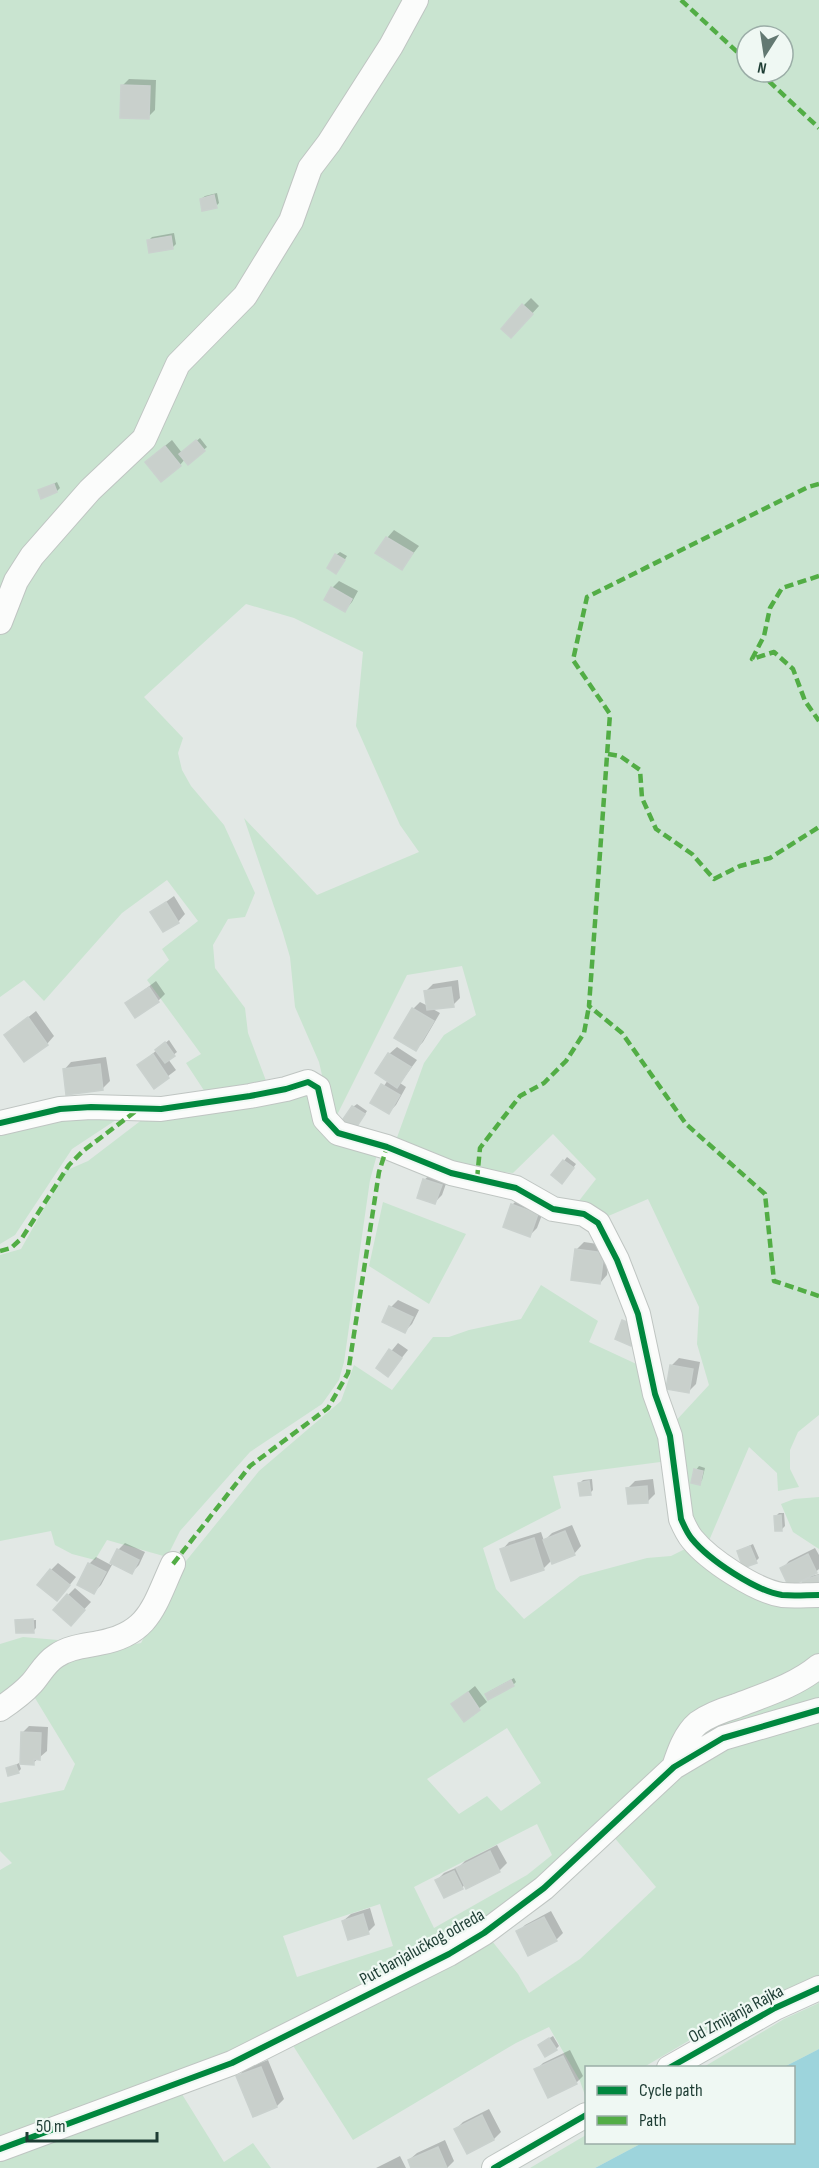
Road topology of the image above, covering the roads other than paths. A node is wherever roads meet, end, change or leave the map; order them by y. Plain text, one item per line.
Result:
1 (416, 0) edge
2 (0, 622) edge
3 (0, 1123) edge
4 (173, 1564) dead end
5 (819, 1595) edge
6 (819, 1666) edge
7 (0, 1709) edge
8 (819, 1710) edge
9 (674, 1767) junction
10 (819, 1988) edge
11 (671, 2066) edge
12 (585, 2116) edge
13 (0, 2149) edge
14 (494, 2168) edge

1 - 2 street
3 - 5 street
4 - 7 street
6 - 9 street
8 - 9 street, Put banjalučkog odreda
9 - 13 street, Put banjalučkog odreda
10 - 11 street, Od Zmijanja Rajka
12 - 14 street

